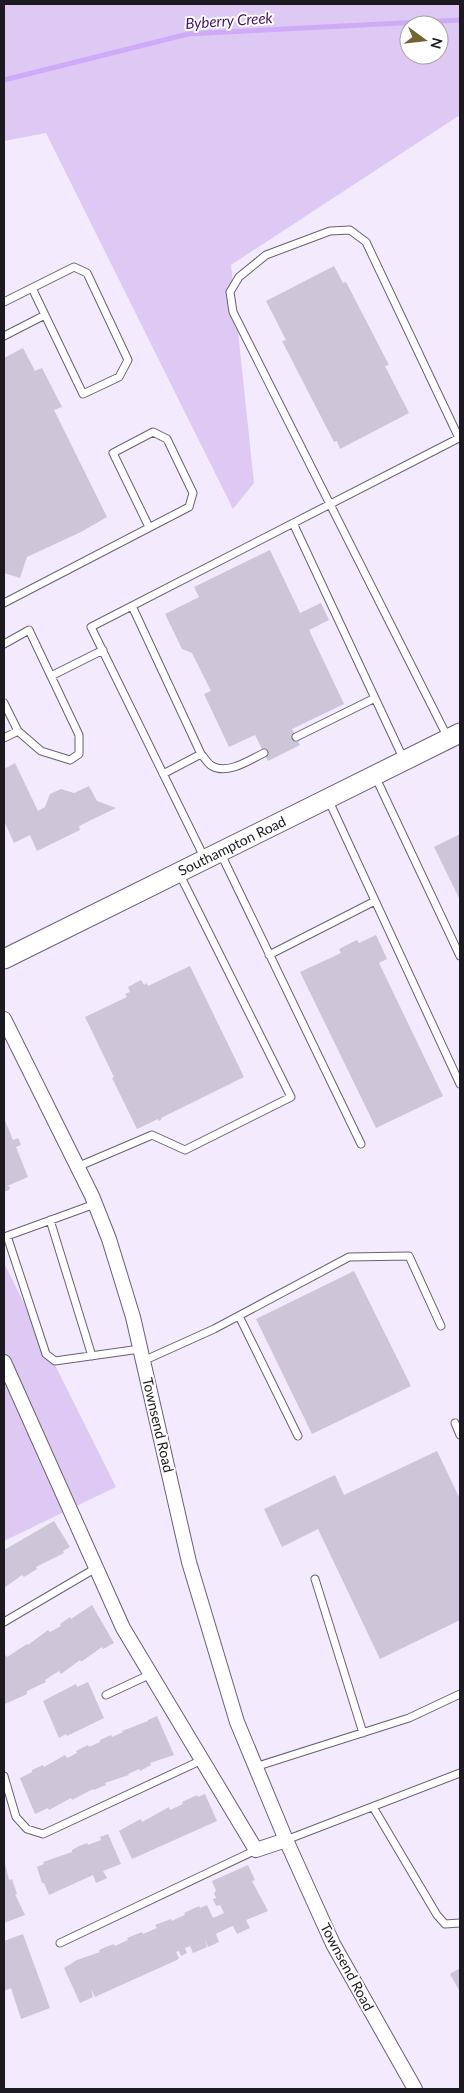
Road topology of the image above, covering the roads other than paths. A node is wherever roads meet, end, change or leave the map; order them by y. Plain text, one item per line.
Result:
1 (32, 288) junction
2 (4, 302) edge
3 (45, 315) junction
4 (4, 336) edge
5 (460, 438) edge
6 (329, 504) junction
7 (292, 523) junction
8 (149, 527) junction
9 (4, 603) edge
10 (132, 606) junction
11 (4, 644) edge
12 (103, 650) junction
13 (51, 676) junction
14 (375, 698) junction
15 (4, 703) edge
16 (18, 731) junction
17 (454, 736) edge
18 (296, 737) dead end
19 (4, 738) edge
20 (264, 753) dead end
21 (201, 754) junction
22 (404, 761) junction
23 (163, 774) junction
24 (375, 775) junction
25 (328, 799) junction
26 (212, 856) junction
27 (179, 872) junction
28 (375, 900) junction
29 (270, 955) junction
30 (460, 956) edge
31 (4, 959) edge
32 (4, 1019) edge
33 (460, 1084) edge
34 (361, 1144) dead end
35 (77, 1166) junction
36 (95, 1204) junction
37 (50, 1220) junction
38 (239, 1316) junction
39 (441, 1326) dead end
40 (142, 1355) junction
41 (92, 1356) junction
42 (4, 1362) edge
43 (455, 1423) dead end
44 (460, 1435) edge
45 (298, 1436) dead end
46 (96, 1568) junction
47 (315, 1579) dead end
48 (4, 1622) edge
49 (151, 1674) junction
50 (460, 1694) edge
51 (106, 1696) dead end
52 (363, 1733) junction
53 (202, 1760) junction
54 (255, 1767) junction
55 (460, 1773) edge
56 (4, 1776) edge
57 (373, 1807) junction
58 (286, 1840) junction
59 (256, 1850) junction
60 (460, 1923) edge
61 (60, 1943) dead end
62 (415, 2089) edge

1 - 2 lane
1 - 3 lane
1 - 3 lane
3 - 4 lane
5 - 6 lane
5 - 6 lane
6 - 7 lane
6 - 17 lane
7 - 10 lane
7 - 14 lane
8 - 8 lane
8 - 9 lane
10 - 12 lane
10 - 21 lane
11 - 13 lane
12 - 13 lane
12 - 23 lane
13 - 16 lane
14 - 18 lane
14 - 22 lane
15 - 16 lane
16 - 19 lane
17 - 22 street, Southampton Road
20 - 21 lane
21 - 23 lane
22 - 24 street, Southampton Road
23 - 26 lane
24 - 25 street, Southampton Road
24 - 30 lane
25 - 26 street, Southampton Road
25 - 28 lane
26 - 27 street, Southampton Road
26 - 29 lane
27 - 31 street, Southampton Road
27 - 35 lane
28 - 29 lane
28 - 33 lane
29 - 34 lane
32 - 35 street, Townsend Road
35 - 36 street, Townsend Road
36 - 37 lane
36 - 40 street, Townsend Road
37 - 41 lane
37 - 41 lane
38 - 39 lane
38 - 40 lane
38 - 45 lane
40 - 41 lane
40 - 54 street, Townsend Road
42 - 46 street
43 - 44 lane
46 - 48 lane
46 - 49 street
47 - 52 lane
49 - 51 lane
49 - 53 street
50 - 52 lane
52 - 54 lane
53 - 56 lane
53 - 59 street
54 - 58 street, Townsend Road
55 - 57 lane
57 - 58 lane
57 - 60 lane
58 - 59 street
58 - 62 street, Townsend Road
59 - 61 lane

